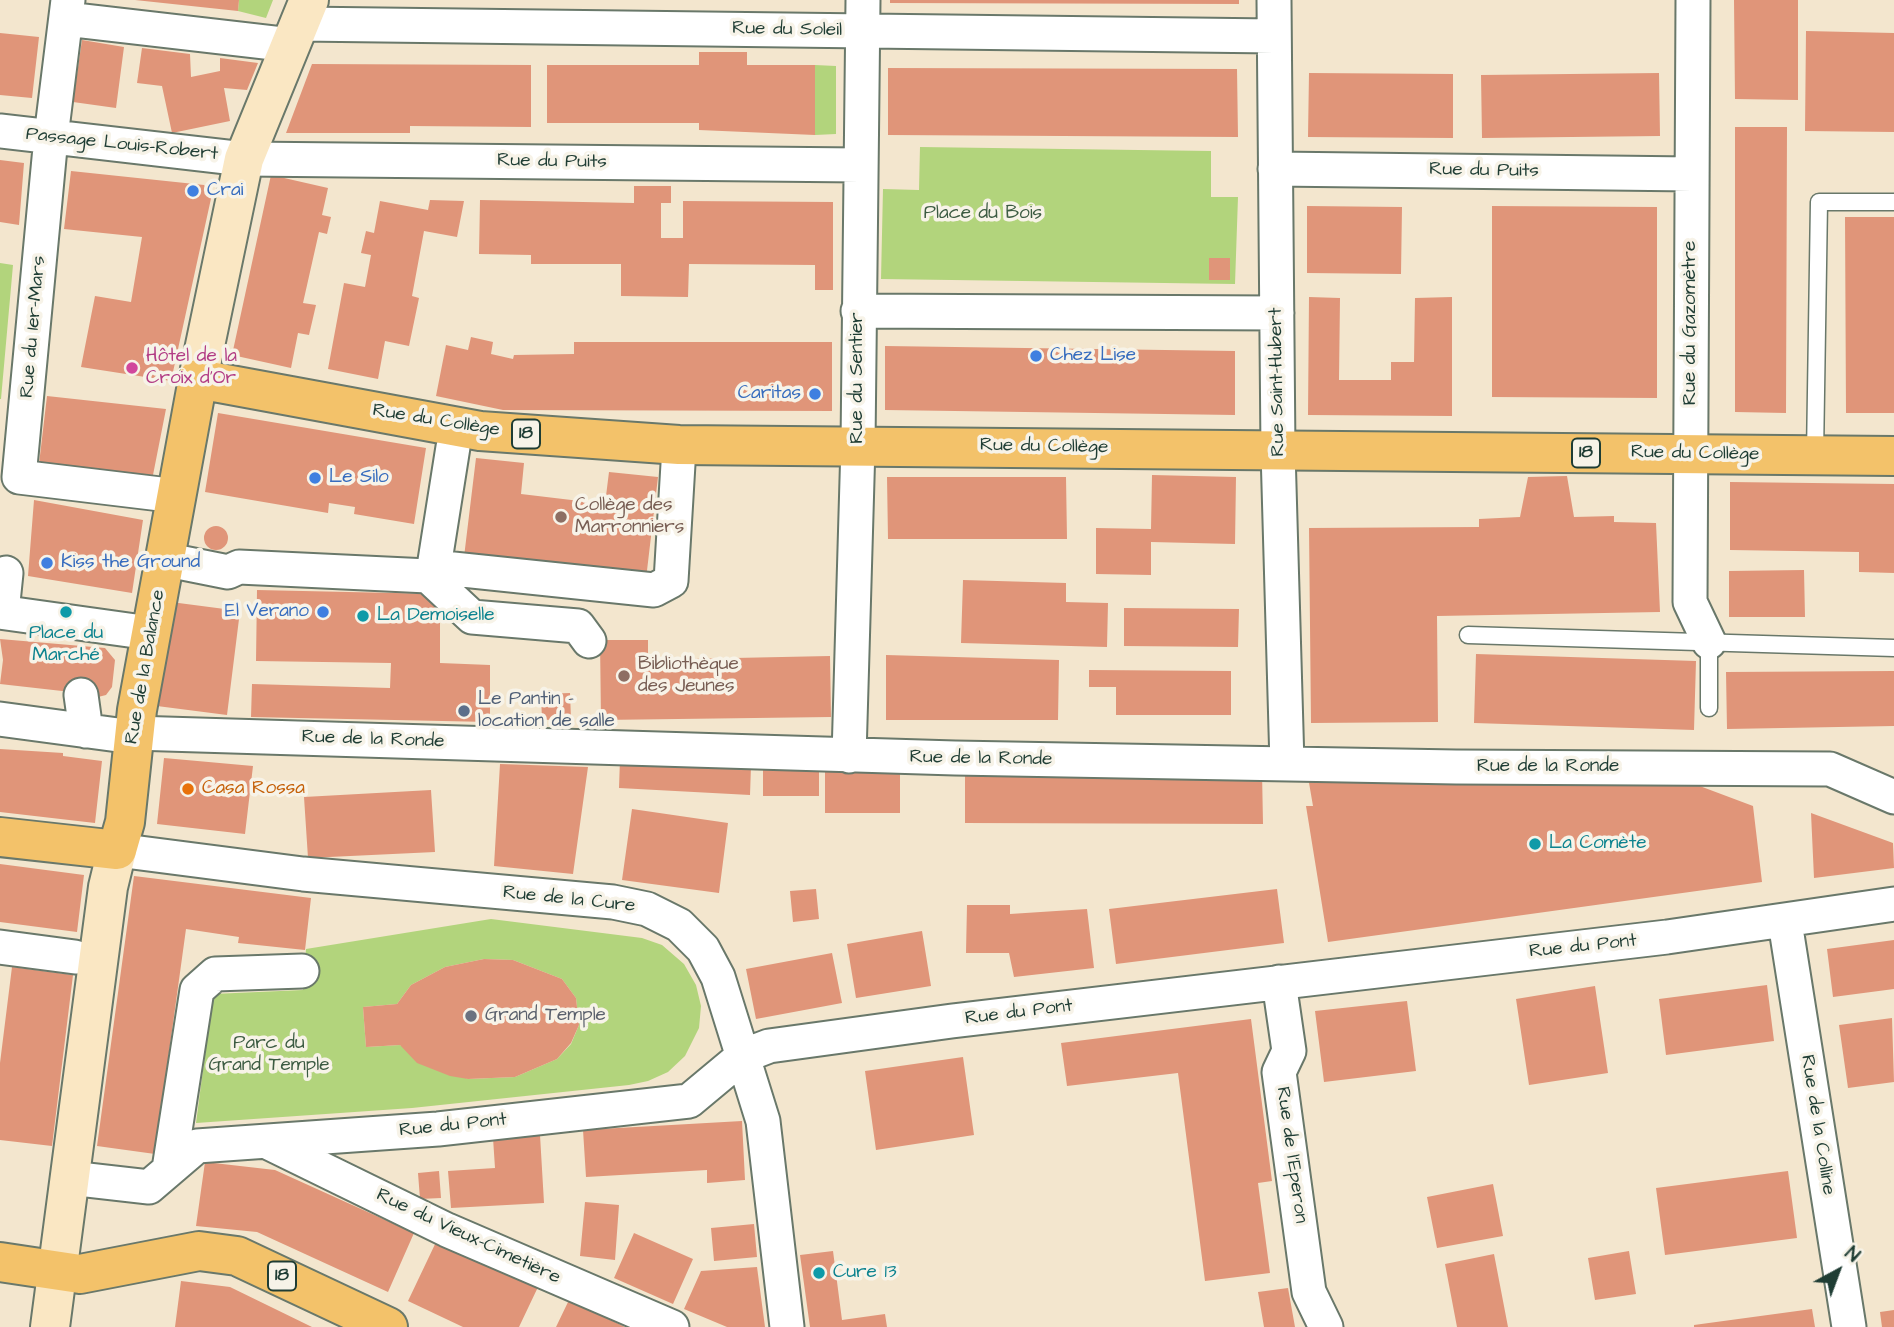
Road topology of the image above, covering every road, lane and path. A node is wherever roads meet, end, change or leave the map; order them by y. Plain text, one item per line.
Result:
1 (1274, 0) edge
2 (1693, 0) edge
3 (67, 9) edge
4 (864, 15) edge
5 (300, 23) edge
6 (1273, 36) junction
7 (0, 131) edge
8 (51, 137) junction
9 (244, 159) junction
10 (860, 165) junction
11 (1275, 169) junction
12 (1692, 173) junction
13 (1894, 202) edge
14 (859, 310) junction
15 (1277, 313) junction
16 (198, 379) junction
17 (858, 445) junction
18 (453, 447) dead end
19 (1278, 451) junction
20 (1691, 454) junction
21 (1815, 456) junction
22 (1894, 456) edge
23 (678, 464) dead end
24 (177, 496) junction
25 (178, 562) dead end
26 (431, 572) junction
27 (6, 573) dead end
28 (1, 612) edge
29 (150, 634) junction
30 (1468, 635) dead end
31 (589, 641) dead end
32 (1709, 642) junction
33 (1894, 648) edge
34 (81, 695) dead end
35 (1709, 708) dead end
36 (0, 719) edge
37 (86, 731) junction
38 (133, 735) junction
39 (849, 755) junction
40 (1287, 764) junction
41 (1894, 797) edge
42 (0, 837) edge
43 (117, 850) junction
44 (1894, 904) edge
45 (1785, 922) junction
46 (0, 947) edge
47 (75, 957) dead end
48 (302, 971) dead end
49 (1279, 982) junction
50 (743, 1056) junction
51 (267, 1141) junction
52 (169, 1169) junction
53 (70, 1178) junction
54 (0, 1262) edge
55 (57, 1272) junction
56 (50, 1327) edge
57 (388, 1327) edge
58 (672, 1327) edge
59 (787, 1327) edge
60 (1326, 1327) edge
61 (1849, 1327) edge

1 - 6 street, Rue Saint-Hubert
2 - 12 street, Rue du Gazomètre
3 - 5 street, Rue du 1er-Mars
3 - 8 street, Rue du 1er-Mars
4 - 5 street, Rue du Soleil
4 - 6 street, Rue du Soleil
4 - 10 street, Rue du Sentier
5 - 9 main road, Rue de la Balance
6 - 11 street, Rue Saint-Hubert
7 - 8 street, Passage Louis-Robert
8 - 9 street, Passage Louis-Robert
8 - 24 street, Rue du 1er-Mars
9 - 10 street, Rue du Puits
9 - 16 main road, Rue de la Balance
10 - 14 street, Rue du Sentier
11 - 12 street, Rue du Puits
11 - 15 street, Rue Saint-Hubert
12 - 20 street, Rue du Gazomètre
13 - 21 lane
14 - 15 street
14 - 17 street, Rue du Sentier
15 - 19 street, Rue Saint-Hubert
16 - 17 main road, Rue du Collège / 18
16 - 24 main road, Rue de la Balance
17 - 19 main road, Rue du Collège / 18
17 - 39 street, Rue du Sentier
18 - 26 street
19 - 20 main road, Rue du Collège / 18
19 - 40 street, Rue Saint-Hubert
20 - 21 main road, Rue du Collège / 18
20 - 32 street, Rue du Gazomètre
21 - 22 main road, Rue du Collège / 18
23 - 26 street
24 - 29 main road, Rue de la Balance
25 - 26 street
26 - 31 street
27 - 28 street
28 - 29 street
29 - 38 main road, Rue de la Balance
30 - 32 lane
32 - 33 lane
32 - 35 lane
34 - 37 street
36 - 37 street, Rue de la Ronde
37 - 38 street, Rue de la Ronde
38 - 39 street, Rue de la Ronde
38 - 43 main road, Rue de la Balance
39 - 40 street, Rue de la Ronde
40 - 41 street, Rue de la Ronde
42 - 43 main road
43 - 50 street, Rue de la Cure
43 - 53 main road, Rue de la Balance
44 - 45 street, Rue du Pont
45 - 49 street, Rue du Pont
45 - 61 street, Rue de la Colline
46 - 47 street
48 - 52 street
49 - 50 street, Rue du Pont
49 - 60 street, Rue de l'Eperon
50 - 51 street, Rue du Pont
50 - 59 street, Rue de la Cure
51 - 52 street, Rue du Pont
51 - 58 street, Rue du Vieux-Cimetière
52 - 53 street, Rue du Pont
53 - 55 main road, Rue de la Balance
54 - 55 main road, 18
55 - 56 main road, Rue de la Balance
55 - 57 main road, 18

